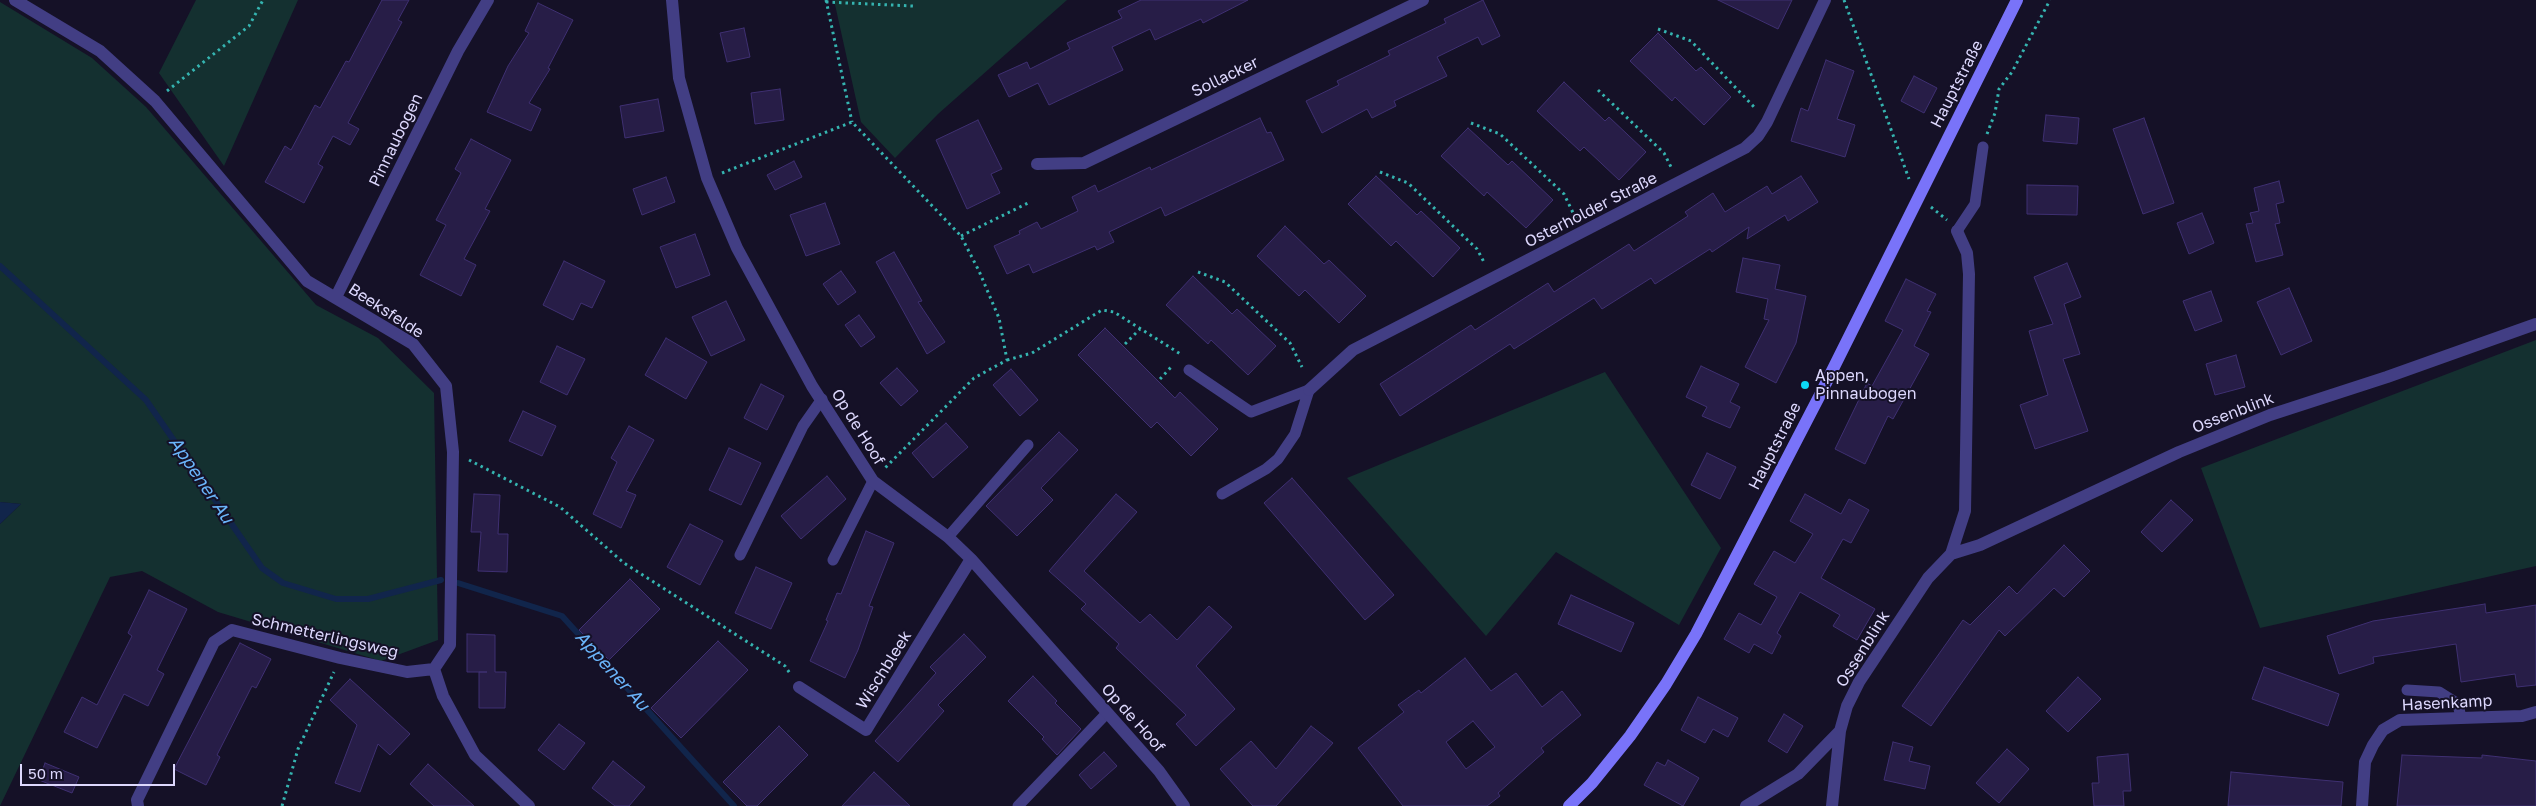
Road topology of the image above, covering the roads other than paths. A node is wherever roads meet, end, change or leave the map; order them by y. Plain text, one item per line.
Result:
1 (15, 0) edge
2 (488, 0) edge
3 (672, 0) edge
4 (1423, 0) edge
5 (1825, 0) edge
6 (2017, 0) edge
7 (1983, 147) road end
8 (1037, 164) dead end
9 (1958, 232) joint
10 (336, 297) junction
11 (2536, 324) edge
12 (1189, 370) dead end
13 (1309, 390) junction
14 (822, 399) junction
15 (1028, 445) dead end
16 (873, 481) junction
17 (1222, 494) dead end
18 (948, 537) junction
19 (1952, 554) junction
20 (740, 555) dead end
21 (971, 559) junction
22 (833, 560) dead end
23 (434, 669) junction
24 (799, 687) road end
25 (2407, 690) dead end
26 (2536, 712) edge
27 (1108, 713) junction
28 (2460, 718) junction
29 (1840, 731) junction
30 (138, 806) edge
31 (529, 806) edge
32 (1018, 806) edge
33 (1184, 806) edge
34 (1569, 806) edge
35 (1746, 806) edge
36 (1832, 806) edge
37 (2362, 806) edge

1 - 10 street, Beeksfelde
2 - 10 street, Pinnaubogen
3 - 14 street, Op de Hoof
4 - 8 street, Sollacker
5 - 13 street, Osterholder Straße
6 - 34 main road, Hauptstraße
7 - 9 lane, Ossenblink
9 - 19 street, Ossenblink
10 - 23 street, Beeksfelde
11 - 19 street, Ossenblink
12 - 13 lane
13 - 17 lane
14 - 16 street, Op de Hoof
14 - 20 lane
15 - 18 lane
16 - 18 street, Op de Hoof
16 - 22 lane
18 - 21 street, Op de Hoof
19 - 29 street, Ossenblink
21 - 24 street, Wischbleek
21 - 27 street, Op de Hoof
23 - 30 street, Schmetterlingsweg
23 - 31 street
25 - 28 lane
26 - 28 street, Hasenkamp
27 - 32 lane
27 - 33 street, Op de Hoof
28 - 37 street, Hasenkamp
29 - 35 street
29 - 36 street, Ossenblink

